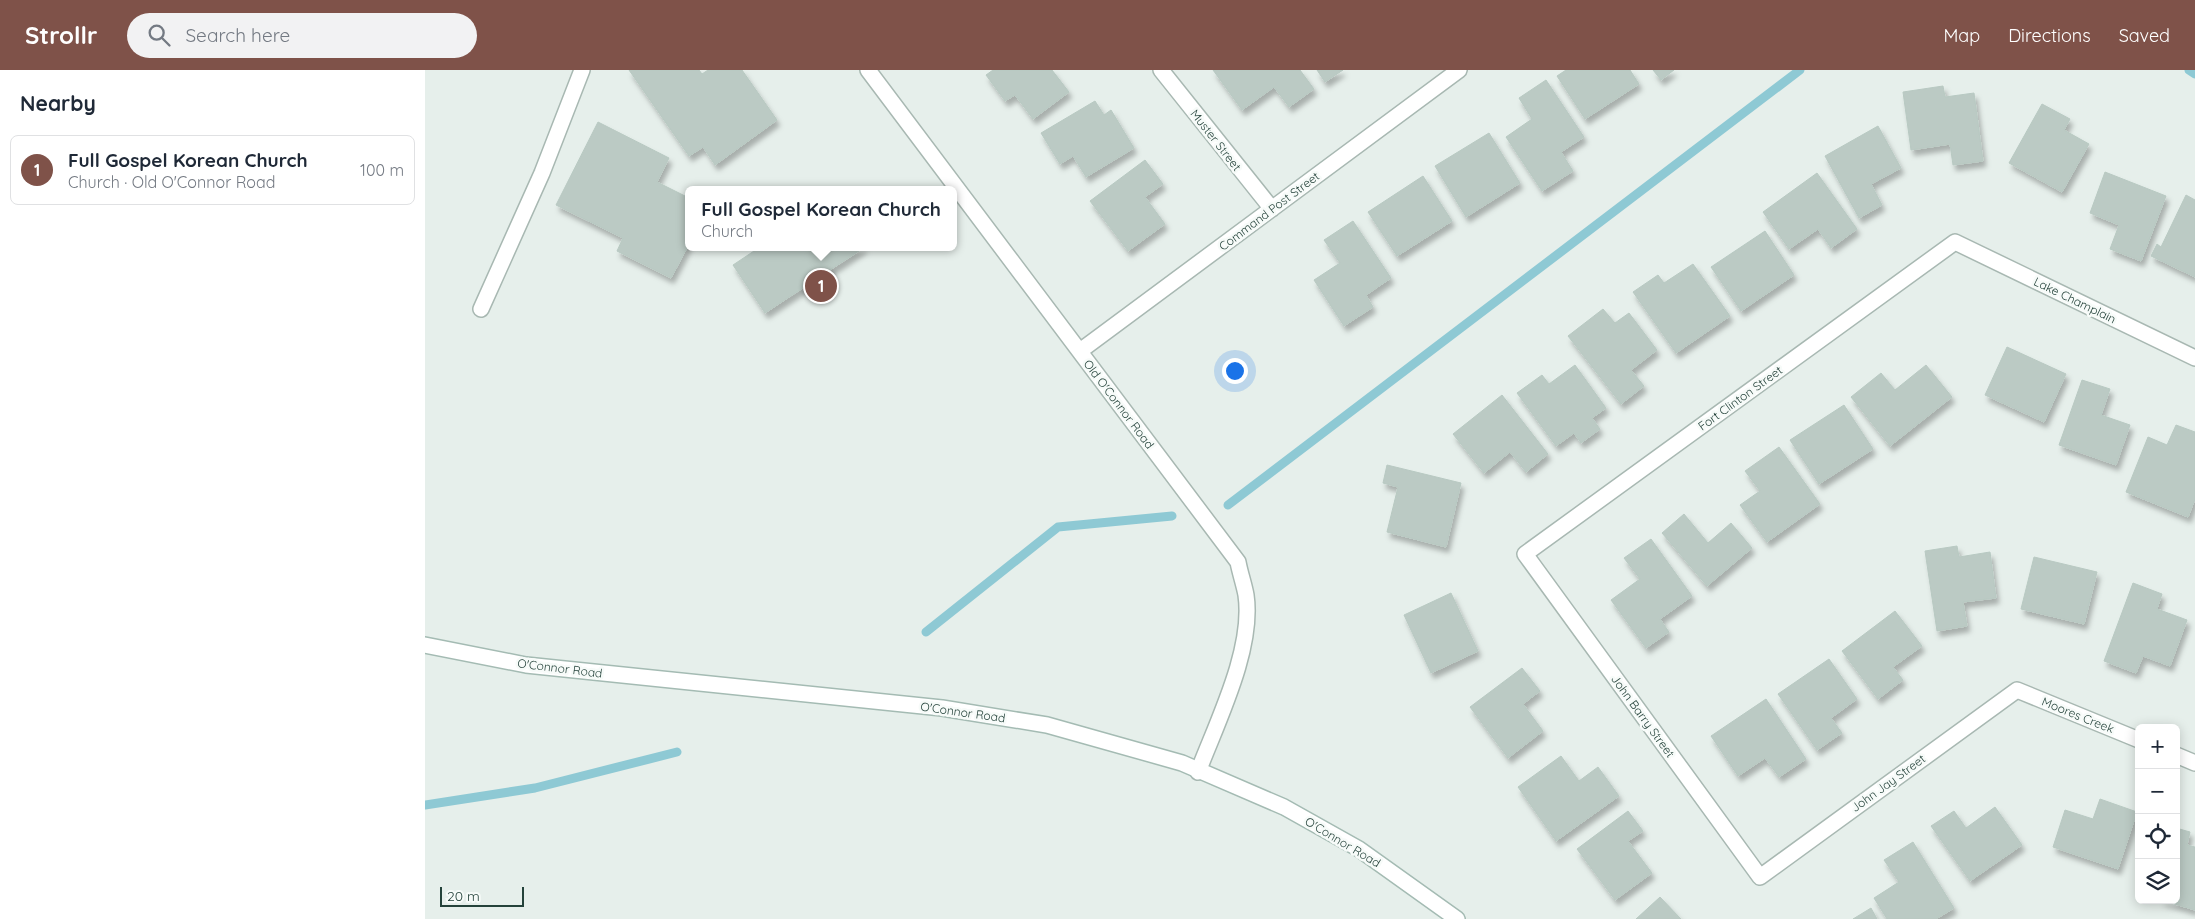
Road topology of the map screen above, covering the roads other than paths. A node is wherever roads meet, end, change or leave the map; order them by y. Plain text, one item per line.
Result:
1 (582, 70) edge
2 (869, 70) edge
3 (1161, 70) edge
4 (1459, 70) edge
5 (956, 186) edge
6 (957, 188) edge
7 (1271, 209) junction
8 (1955, 242) joint
9 (481, 309) dead end
10 (1080, 352) junction
11 (2195, 358) edge
12 (1525, 554) joint
13 (425, 645) edge
14 (2017, 690) joint
15 (2135, 738) edge
16 (2180, 757) edge
17 (2195, 763) edge
18 (1198, 772) junction
19 (1760, 877) joint
20 (1457, 919) edge

1 - 9 street
2 - 5 street, Old O'Connor Road
3 - 7 street, Muster Street
4 - 7 street, Command Post Street
6 - 10 street, Old O'Connor Road
7 - 10 street, Command Post Street
8 - 11 street, Lake Champlain
8 - 12 street, Fort Clinton Street
10 - 18 street, Old O'Connor Road
12 - 19 street, John Barry Street
13 - 18 street, O'Connor Road
14 - 15 street, Moores Creek
14 - 19 street, John Jay Street
16 - 17 street
18 - 20 street, O'Connor Road

